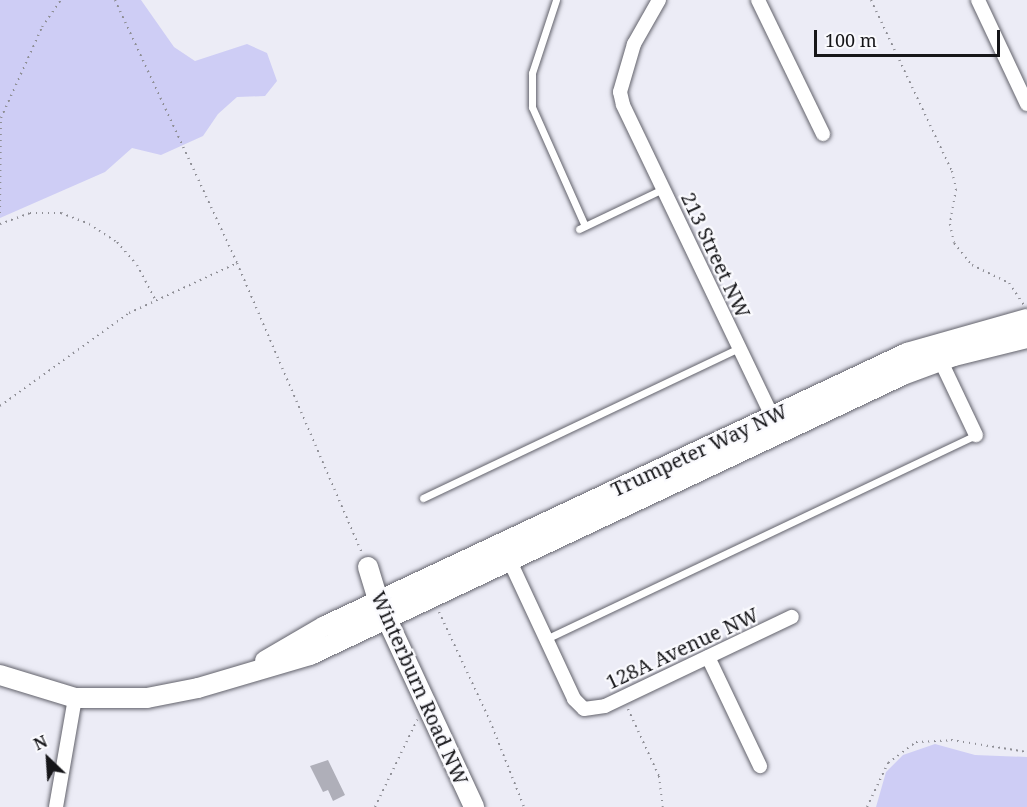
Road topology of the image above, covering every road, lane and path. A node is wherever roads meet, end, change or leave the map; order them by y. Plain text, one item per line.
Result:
1 (61, 0) edge
2 (115, 0) edge
3 (556, 0) edge
4 (659, 0) edge
5 (758, 0) edge
6 (871, 0) edge
7 (978, 0) edge
8 (1027, 104) edge
9 (823, 134) dead end
10 (663, 189) junction
11 (0, 213) edge
12 (0, 224) edge
13 (237, 263) junction
14 (156, 301) junction
15 (1026, 315) edge
16 (1027, 338) edge
17 (739, 348) junction
18 (937, 351) junction
19 (0, 406) edge
20 (777, 424) junction
21 (976, 435) joint
22 (423, 498) dead end
23 (506, 552) junction
24 (368, 567) joint
25 (438, 609) dead end
26 (383, 610) junction
27 (792, 617) dead end
28 (546, 639) junction
29 (708, 657) junction
30 (0, 675) edge
31 (75, 698) junction
32 (622, 698) junction
33 (417, 719) dead end
34 (1027, 752) edge
35 (760, 766) dead end
36 (56, 807) edge
37 (375, 807) edge
38 (474, 807) edge
39 (524, 807) edge
40 (663, 807) edge
41 (867, 807) edge

1 - 11 path
2 - 13 path
3 - 10 lane
4 - 10 street, 213 Street NW
5 - 9 street
6 - 15 path
7 - 8 street
10 - 17 street, 213 Street NW
12 - 14 path
13 - 14 path
13 - 24 path
14 - 19 path
15 - 18 street, Trumpeter Way NW
16 - 18 street, Trumpeter Way NW
17 - 20 street, 213 Street NW
17 - 22 lane
18 - 20 street, Trumpeter Way NW
18 - 21 street
20 - 23 street, Trumpeter Way NW
21 - 28 lane
23 - 26 street, Trumpeter Way NW
23 - 28 street
24 - 26 street, Winterburn Road NW
25 - 39 path
26 - 31 street, Trumpeter Way NW
26 - 38 street, Winterburn Road NW
27 - 29 street, 128A Avenue NW
28 - 32 street, 128A Avenue NW
29 - 32 street, 128A Avenue NW
29 - 35 street
30 - 31 street, Trumpeter Way NW
31 - 36 street
32 - 40 path
33 - 37 path
34 - 41 path

